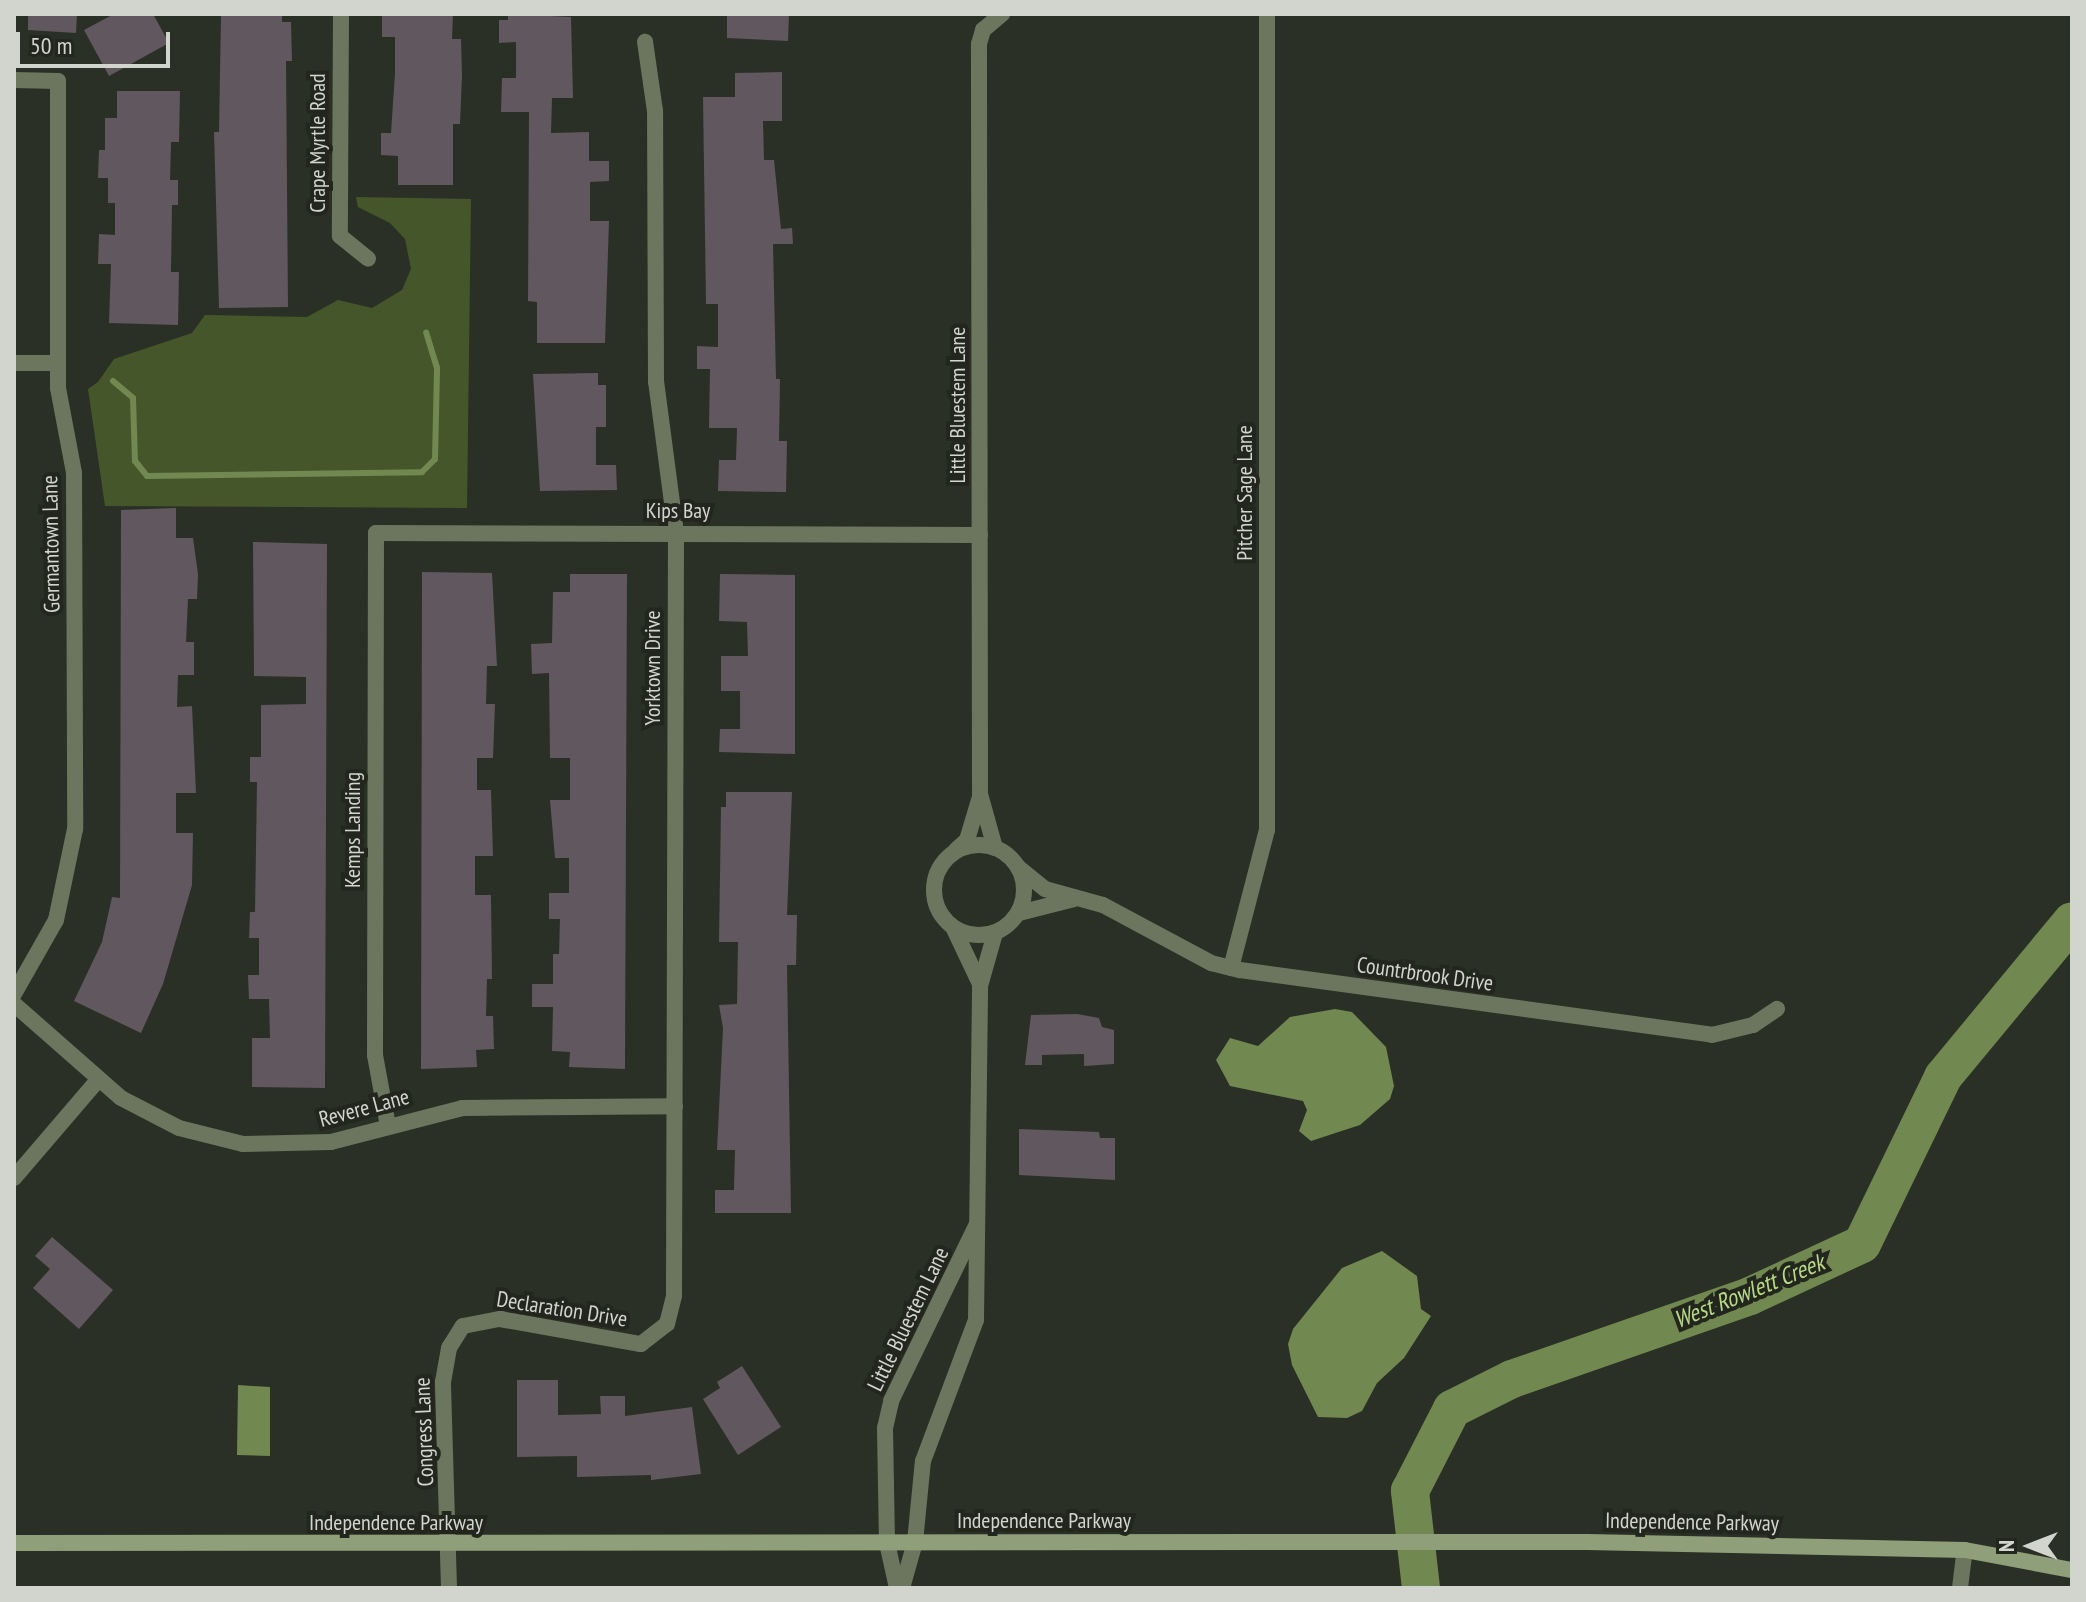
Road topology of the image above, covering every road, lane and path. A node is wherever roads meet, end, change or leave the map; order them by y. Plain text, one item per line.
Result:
1 (341, 14) edge
2 (1267, 14) edge
3 (997, 17) edge
4 (645, 42) dead end
5 (14, 80) edge
6 (368, 259) dead end
7 (14, 363) edge
8 (57, 363) junction
9 (376, 533) joint
10 (676, 533) junction
11 (980, 535) junction
12 (980, 794) junction
13 (995, 848) junction
14 (953, 853) junction
15 (1019, 868) junction
16 (1076, 899) junction
17 (1019, 913) junction
18 (953, 928) junction
19 (995, 933) junction
20 (1231, 968) junction
21 (980, 986) junction
22 (14, 994) edge
23 (14, 1004) edge
24 (1777, 1009) dead end
25 (98, 1080) junction
26 (675, 1106) junction
27 (388, 1126) junction
28 (14, 1178) edge
29 (980, 1215) junction
30 (674, 1296) joint
31 (463, 1326) joint
32 (915, 1542) junction
33 (14, 1543) edge
34 (887, 1543) junction
35 (449, 1545) junction
36 (1965, 1550) junction
37 (2072, 1570) edge
38 (449, 1588) edge
39 (899, 1588) edge
40 (1960, 1588) edge

1 - 6 street, Crape Myrtle Road
2 - 20 street, Pitcher Sage Lane
3 - 11 street, Little Bluestem Lane
4 - 10 street, Yorktown Drive
5 - 8 street, Germantown Lane
7 - 8 street
8 - 22 street, Germantown Lane
9 - 10 street, Kips Bay
9 - 27 street, Kemps Landing
10 - 11 street, Kips Bay
10 - 26 street, Yorktown Drive
11 - 12 street, Little Bluestem Lane
12 - 13 street, Little Bluestem Lane
12 - 14 street, Little Bluestem Lane
13 - 14 street
13 - 15 street
14 - 18 street
15 - 16 street, Countrbrook Drive
15 - 17 street
16 - 17 street
16 - 20 street, Countrbrook Drive
17 - 19 street
18 - 19 street
18 - 21 street, Little Bluestem Lane
19 - 21 street, Little Bluestem Lane
20 - 24 street, Countrbrook Drive
21 - 29 street, Little Bluestem Lane
23 - 25 street, Revere Lane
25 - 27 street, Revere Lane
25 - 28 street
26 - 27 street, Revere Lane
26 - 30 street, Yorktown Drive
29 - 32 street, Little Bluestem Lane
29 - 34 street, Little Bluestem Lane
30 - 31 street, Declaration Drive
31 - 35 street, Congress Lane
32 - 34 main road, Independence Parkway
32 - 36 main road, Independence Parkway
32 - 39 street, Little Bluestem Lane
33 - 35 main road, Independence Parkway
34 - 35 main road, Independence Parkway
34 - 39 street, Little Bluestem Lane
35 - 38 street, Congress Lane
36 - 37 main road, Independence Parkway
36 - 40 street

